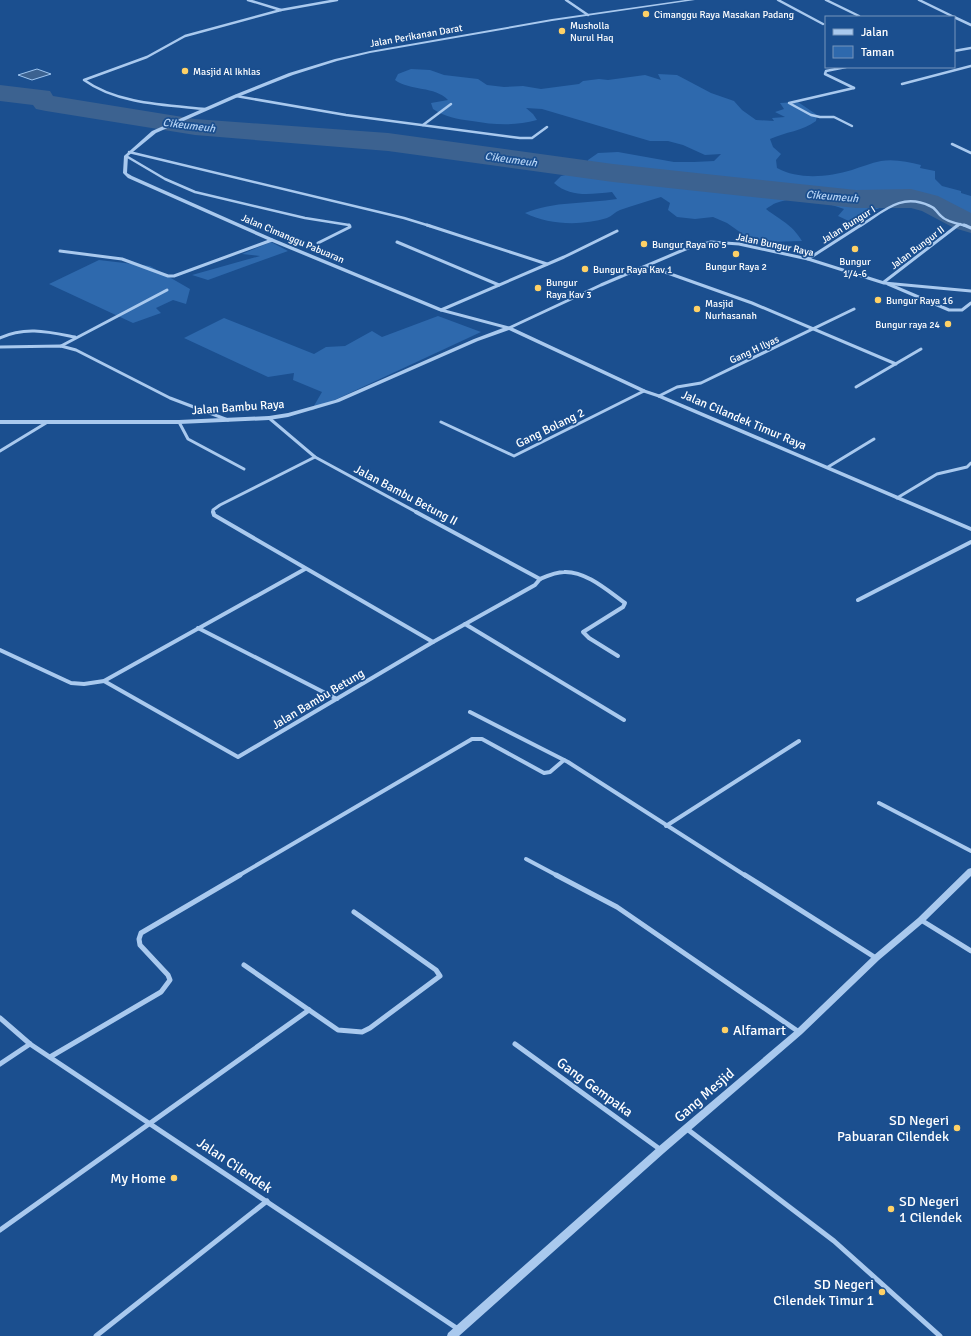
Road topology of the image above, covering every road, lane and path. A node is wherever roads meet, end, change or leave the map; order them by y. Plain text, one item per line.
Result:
1 (248, 0) edge
2 (337, 0) edge
3 (566, 0) edge
4 (693, 0) edge
5 (778, 0) edge
6 (826, 0) edge
7 (919, 0) edge
8 (281, 10) junction
9 (588, 15) junction
10 (859, 16) edge
11 (950, 16) edge
12 (955, 18) edge
13 (823, 24) dead end
14 (971, 25) edge
15 (971, 48) edge
16 (955, 51) edge
17 (971, 66) edge
18 (842, 68) edge
19 (902, 84) dead end
20 (236, 96) junction
21 (451, 104) dead end
22 (205, 109) junction
23 (423, 125) junction
24 (852, 126) dead end
25 (547, 127) dead end
26 (952, 144) dead end
27 (971, 153) edge
28 (128, 154) junction
29 (960, 224) junction
30 (971, 228) edge
31 (617, 231) dead end
32 (272, 240) junction
33 (397, 242) dead end
34 (318, 243) dead end
35 (60, 251) dead end
36 (808, 259) junction
37 (547, 264) junction
38 (648, 266) junction
39 (884, 283) junction
40 (499, 285) junction
41 (167, 290) dead end
42 (971, 291) edge
43 (971, 303) edge
44 (854, 309) dead end
45 (441, 310) junction
46 (509, 328) junction
47 (815, 329) junction
48 (75, 337) junction
49 (0, 338) edge
50 (60, 346) junction
51 (0, 347) edge
52 (921, 349) dead end
53 (896, 364) junction
54 (856, 388) dead end
55 (644, 391) junction
56 (659, 396) junction
57 (269, 418) junction
58 (230, 420) junction
59 (0, 422) edge
60 (179, 422) junction
61 (441, 422) dead end
62 (46, 423) junction
63 (874, 439) dead end
64 (0, 450) edge
65 (314, 457) junction
66 (971, 464) edge
67 (828, 467) junction
68 (244, 470) dead end
69 (897, 498) junction
70 (971, 529) edge
71 (971, 542) edge
72 (305, 569) junction
73 (540, 579) junction
74 (858, 600) dead end
75 (465, 624) junction
76 (198, 628) junction
77 (433, 642) junction
78 (0, 650) edge
79 (618, 656) dead end
80 (104, 680) junction
81 (337, 699) junction
82 (470, 712) dead end
83 (624, 720) dead end
84 (799, 741) dead end
85 (564, 760) junction
86 (879, 803) dead end
87 (666, 826) junction
88 (971, 850) edge
89 (526, 859) dead end
90 (971, 871) edge
91 (354, 912) dead end
92 (921, 920) junction
93 (971, 951) edge
94 (876, 958) junction
95 (244, 965) dead end
96 (309, 1010) junction
97 (0, 1018) edge
98 (799, 1032) junction
99 (30, 1044) junction
100 (515, 1044) dead end
101 (50, 1057) junction
102 (0, 1064) edge
103 (151, 1123) junction
104 (687, 1129) junction
105 (661, 1150) junction
106 (267, 1201) junction
107 (0, 1230) edge
108 (455, 1333) edge
109 (96, 1336) edge
110 (940, 1336) edge

1 - 8 street
2 - 8 street
3 - 9 street
4 - 9 street, Jalan Perikanan Darat
5 - 13 street
6 - 10 street
7 - 11 street
8 - 22 street
9 - 20 street, Jalan Perikanan Darat
12 - 14 street
15 - 16 street
17 - 19 street
18 - 24 street
20 - 22 street, Jalan Perikanan Darat
20 - 23 street
21 - 23 street
22 - 28 street, Jalan Perikanan Darat
23 - 25 street
26 - 27 street
28 - 32 street, Jalan Cimanggu Pabuaran
28 - 34 street
28 - 37 street
29 - 30 street
29 - 36 street, Jalan Bungur I
29 - 39 street, Jalan Bungur II
31 - 37 street
32 - 35 street
32 - 45 street, Jalan Cimanggu Pabuaran
33 - 40 street
36 - 38 street, Jalan Bungur Raya
36 - 39 street, Jalan Bungur Raya
37 - 40 street
38 - 46 street, Jalan Bungur Raya
38 - 47 street
39 - 42 street, Jalan Bungur Raya
39 - 43 street, Jalan Bungur Raya
40 - 45 street
41 - 48 street
44 - 47 street, Gang H Ilyas
45 - 46 street, Jalan Cimanggu Pabuaran
46 - 55 street, Jalan Cilandek Timur Raya
46 - 57 street, Jalan Bambu Raya
47 - 53 street
47 - 56 street, Gang H Ilyas
48 - 49 street
48 - 50 street
50 - 51 street
50 - 58 street
52 - 53 street
53 - 54 street
55 - 56 street, Jalan Cilandek Timur Raya
55 - 61 street, Gang Bolang 2
56 - 67 street, Jalan Cilandek Timur Raya
57 - 58 street, Jalan Bambu Raya
57 - 65 street, Jalan Bambu Betung II
58 - 60 street, Jalan Bambu Raya
59 - 62 street, Jalan Bambu Raya
60 - 62 street, Jalan Bambu Raya
60 - 68 street
62 - 64 street
63 - 67 street
65 - 72 street
65 - 73 street, Jalan Bambu Betung II
66 - 69 street
67 - 69 street, Jalan Cilandek Timur Raya
69 - 70 street, Jalan Cilandek Timur Raya
71 - 74 street
72 - 76 street
72 - 77 street
73 - 75 street, Jalan Bambu Betung
73 - 79 street
75 - 77 street, Jalan Bambu Betung
75 - 83 street
76 - 80 street
76 - 81 street
77 - 81 street, Jalan Bambu Betung
78 - 80 street
80 - 81 street, Jalan Bambu Betung
82 - 85 street
84 - 87 street
85 - 87 street
85 - 101 street
86 - 88 street
87 - 94 street
89 - 98 street
90 - 92 street, Gang Mesjid
91 - 96 street
92 - 93 street
92 - 94 street, Gang Mesjid
94 - 98 street, Gang Mesjid
95 - 96 street
96 - 103 street
97 - 99 street, Jalan Cilendek
98 - 104 street, Gang Mesjid
99 - 101 street, Jalan Cilendek
99 - 102 street
100 - 105 street, Gang Gempaka
101 - 103 street, Jalan Cilendek
103 - 106 street, Jalan Cilendek
103 - 107 street
104 - 105 street, Gang Mesjid
104 - 110 street
105 - 108 street, Gang Mesjid
106 - 108 street, Jalan Cilendek
106 - 109 street

